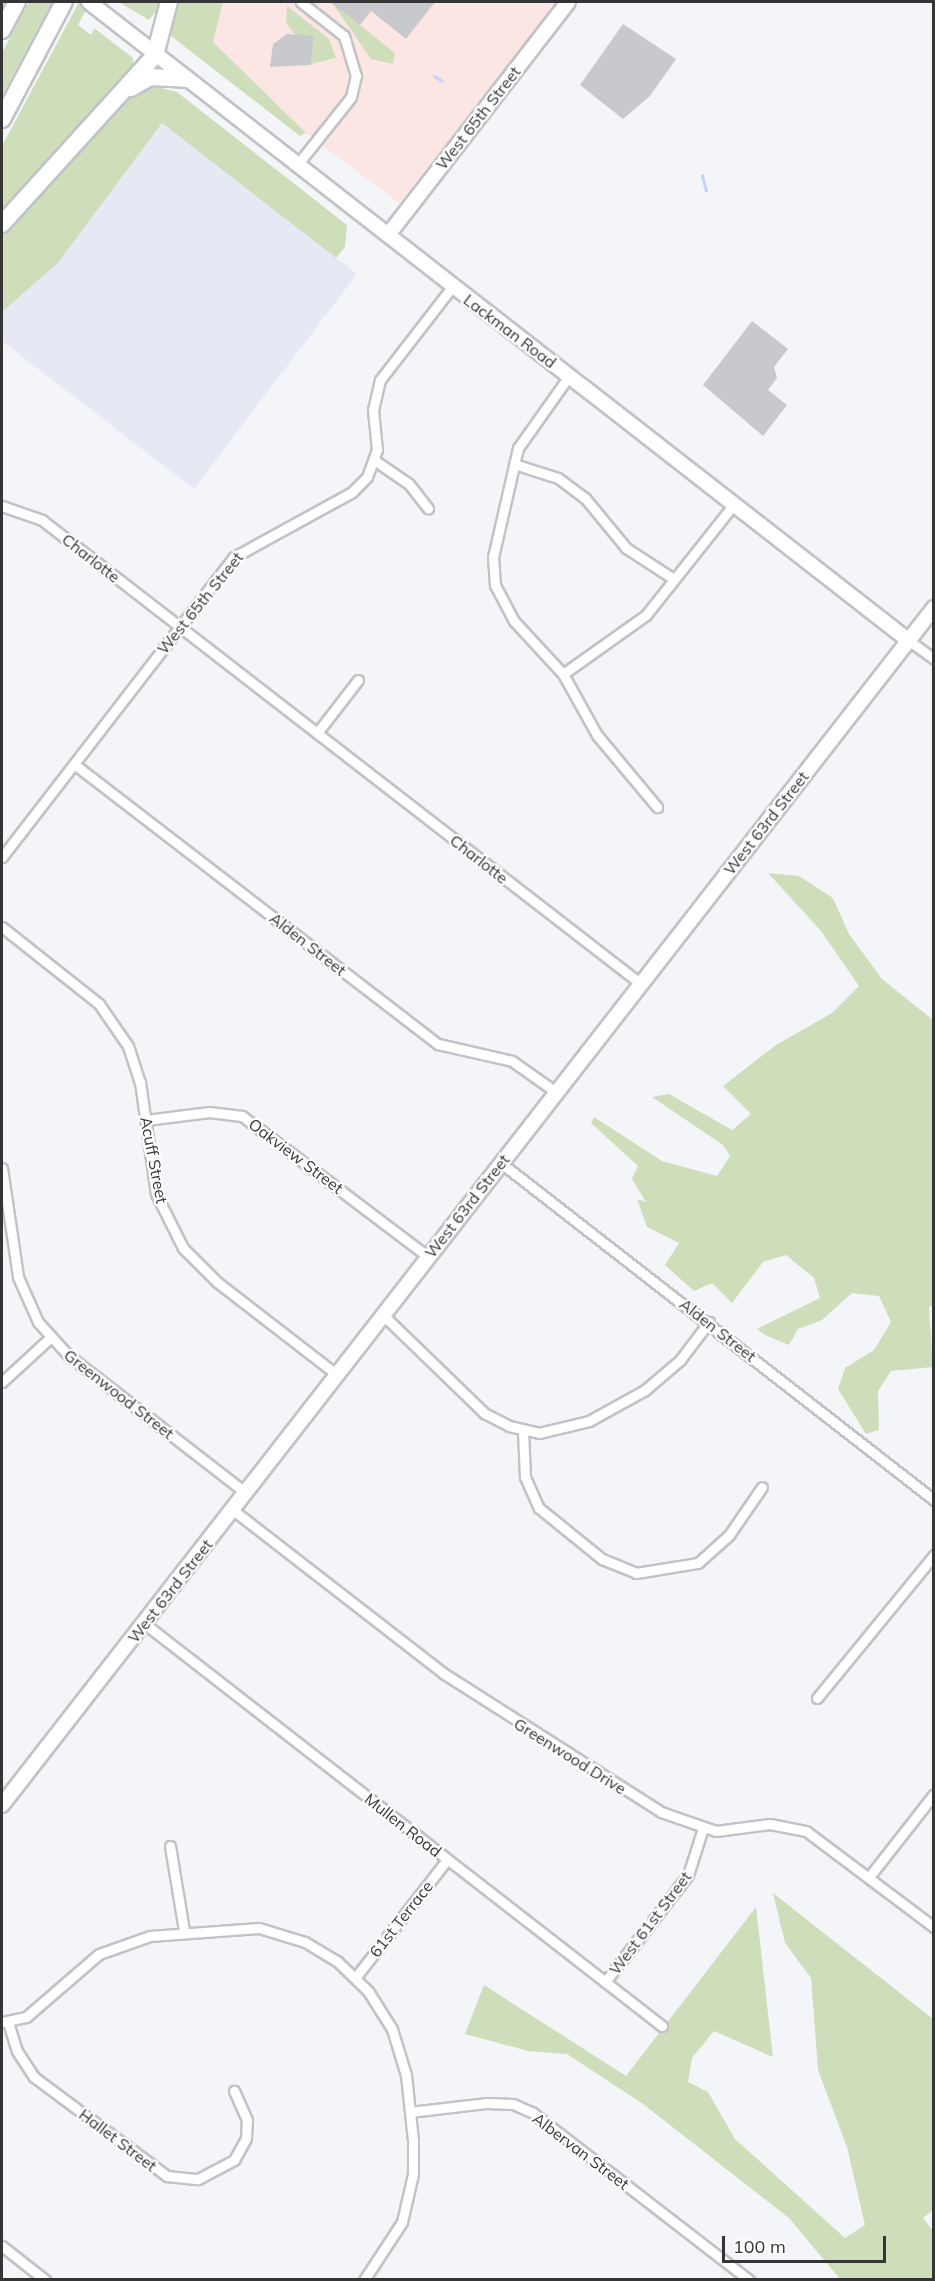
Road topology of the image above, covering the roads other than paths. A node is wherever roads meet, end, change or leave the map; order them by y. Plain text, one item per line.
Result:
1 (17, 2) edge
2 (64, 2) edge
3 (89, 2) edge
4 (169, 2) edge
5 (301, 2) edge
6 (568, 2) edge
7 (2, 30) edge
8 (155, 55) junction
9 (186, 79) junction
10 (2, 119) edge
11 (97, 119) junction
12 (297, 165) junction
13 (2, 224) edge
14 (388, 235) junction
15 (452, 287) junction
16 (569, 376) junction
17 (374, 460) junction
18 (514, 464) junction
19 (734, 504) junction
20 (2, 506) edge
21 (428, 508) dead end
22 (674, 579) junction
23 (933, 608) edge
24 (180, 627) junction
25 (908, 640) junction
26 (933, 659) edge
27 (563, 674) junction
28 (358, 680) dead end
29 (317, 734) junction
30 (74, 764) junction
31 (657, 807) dead end
32 (2, 857) edge
33 (2, 927) edge
34 (641, 984) junction
35 (556, 1092) junction
36 (146, 1120) junction
37 (501, 1163) junction
38 (2, 1168) edge
39 (5, 1221) edge
40 (428, 1256) junction
41 (382, 1314) junction
42 (708, 1322) junction
43 (51, 1337) junction
44 (336, 1374) junction
45 (2, 1382) edge
46 (523, 1431) junction
47 (762, 1487) dead end
48 (246, 1493) junction
49 (933, 1500) edge
50 (232, 1510) junction
51 (933, 1555) edge
52 (145, 1624) junction
53 (817, 1698) dead end
54 (933, 1794) edge
55 (2, 1805) edge
56 (703, 1828) junction
57 (170, 1846) dead end
58 (447, 1860) junction
59 (869, 1877) junction
60 (933, 1927) edge
61 (184, 1931) junction
62 (355, 1978) junction
63 (605, 1982) junction
64 (5, 2022) edge
65 (662, 2026) dead end
66 (234, 2091) dead end
67 (410, 2112) junction
68 (2, 2246) edge
69 (45, 2280) edge
70 (364, 2280) edge
71 (749, 2280) edge

1 - 7 highway
2 - 10 highway
3 - 8 street, Lackman Road
4 - 8 highway
5 - 12 street
6 - 14 street, West 65th Street
8 - 9 street, Lackman Road
8 - 11 highway
9 - 11 highway
9 - 12 street, Lackman Road
11 - 13 highway
12 - 14 street, Lackman Road
14 - 15 street, Lackman Road
15 - 16 street, Lackman Road
15 - 17 street
16 - 18 street
16 - 19 street, Lackman Road
17 - 21 street
17 - 24 street, West 65th Street
18 - 22 street
18 - 27 street
19 - 22 street
19 - 25 street, Lackman Road
20 - 24 street, Charlotte
22 - 27 street
23 - 25 street, West 63rd Street
24 - 29 street, Charlotte
24 - 30 street, West 65th Street
25 - 26 street, Lackman Road
25 - 34 street, West 63rd Street
27 - 31 street
28 - 29 street
29 - 34 street, Charlotte
30 - 32 street, West 65th Street
30 - 35 street, Alden Street
33 - 36 street, Acuff Street
34 - 35 street, West 63rd Street
35 - 37 street, West 63rd Street
36 - 40 street, Oakview Street
36 - 44 street, Acuff Street
37 - 40 street, West 63rd Street
37 - 42 street, Alden Street
38 - 39 street, Greenwood Street
39 - 43 street, Greenwood Street
40 - 41 street, West 63rd Street
41 - 44 street, West 63rd Street
41 - 46 street
42 - 46 street
42 - 49 street, Alden Street
43 - 45 street
43 - 48 street, Greenwood Street
44 - 48 street, West 63rd Street
46 - 47 street
48 - 50 street, West 63rd Street
50 - 52 street, West 63rd Street
50 - 56 street, Greenwood Drive
51 - 53 street
52 - 55 street, West 63rd Street
52 - 58 street, Mullen Road
54 - 59 street
56 - 59 street, Greenwood Drive
56 - 63 street, West 61st Street
57 - 61 street
58 - 62 street, 61st Terrace
58 - 63 street, Mullen Road
59 - 60 street, Greenwood Drive
61 - 62 street
61 - 64 street
62 - 67 street
63 - 65 street, Mullen Road
64 - 66 street, Hallet Street
67 - 70 street
67 - 71 street, Albervan Street
68 - 69 street

